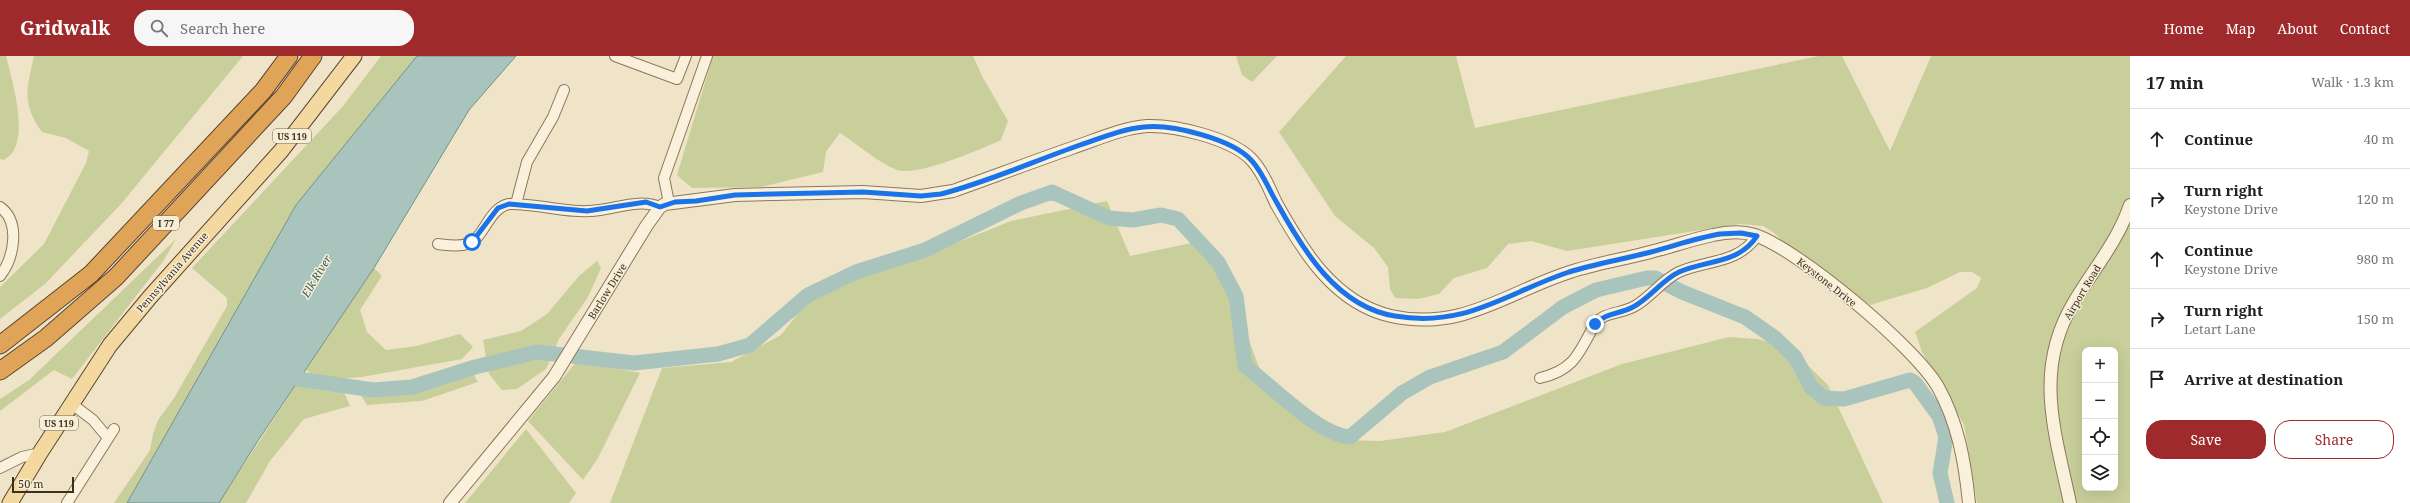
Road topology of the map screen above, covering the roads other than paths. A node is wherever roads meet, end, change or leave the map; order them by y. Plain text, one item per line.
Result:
1 (289, 56) edge
2 (313, 56) edge
3 (354, 56) edge
4 (614, 56) edge
5 (686, 56) edge
6 (707, 56) edge
7 (564, 90) dead end
8 (516, 204) junction
9 (664, 205) junction
10 (2130, 205) edge
11 (0, 207) edge
12 (1757, 236) junction
13 (438, 244) dead end
14 (0, 276) edge
15 (46, 338) junction
16 (0, 345) edge
17 (0, 371) edge
18 (0, 376) edge
19 (1540, 378) dead end
20 (72, 404) junction
21 (114, 429) dead end
22 (108, 438) junction
23 (40, 453) junction
24 (0, 468) edge
25 (10, 503) edge
26 (67, 503) edge
27 (450, 503) edge
28 (1969, 503) edge
29 (2070, 503) edge

1 - 16 highway, I 77
2 - 15 highway, I 77
3 - 20 main road, Pennsylvania Avenue / US 119
4 - 5 street
6 - 9 street
7 - 8 street
8 - 9 street, Keystone Drive
8 - 13 street
9 - 12 street, Keystone Drive
9 - 27 street, Barlow Drive
10 - 29 street, Airport Road
11 - 14 street
12 - 19 street
12 - 28 street, Keystone Drive
15 - 17 highway, I 77
15 - 18 highway
20 - 22 street
20 - 23 main road, Pennsylvania Avenue / US 119
21 - 22 street
22 - 26 street
23 - 24 street
23 - 25 main road, Pennsylvania Avenue / US 119

